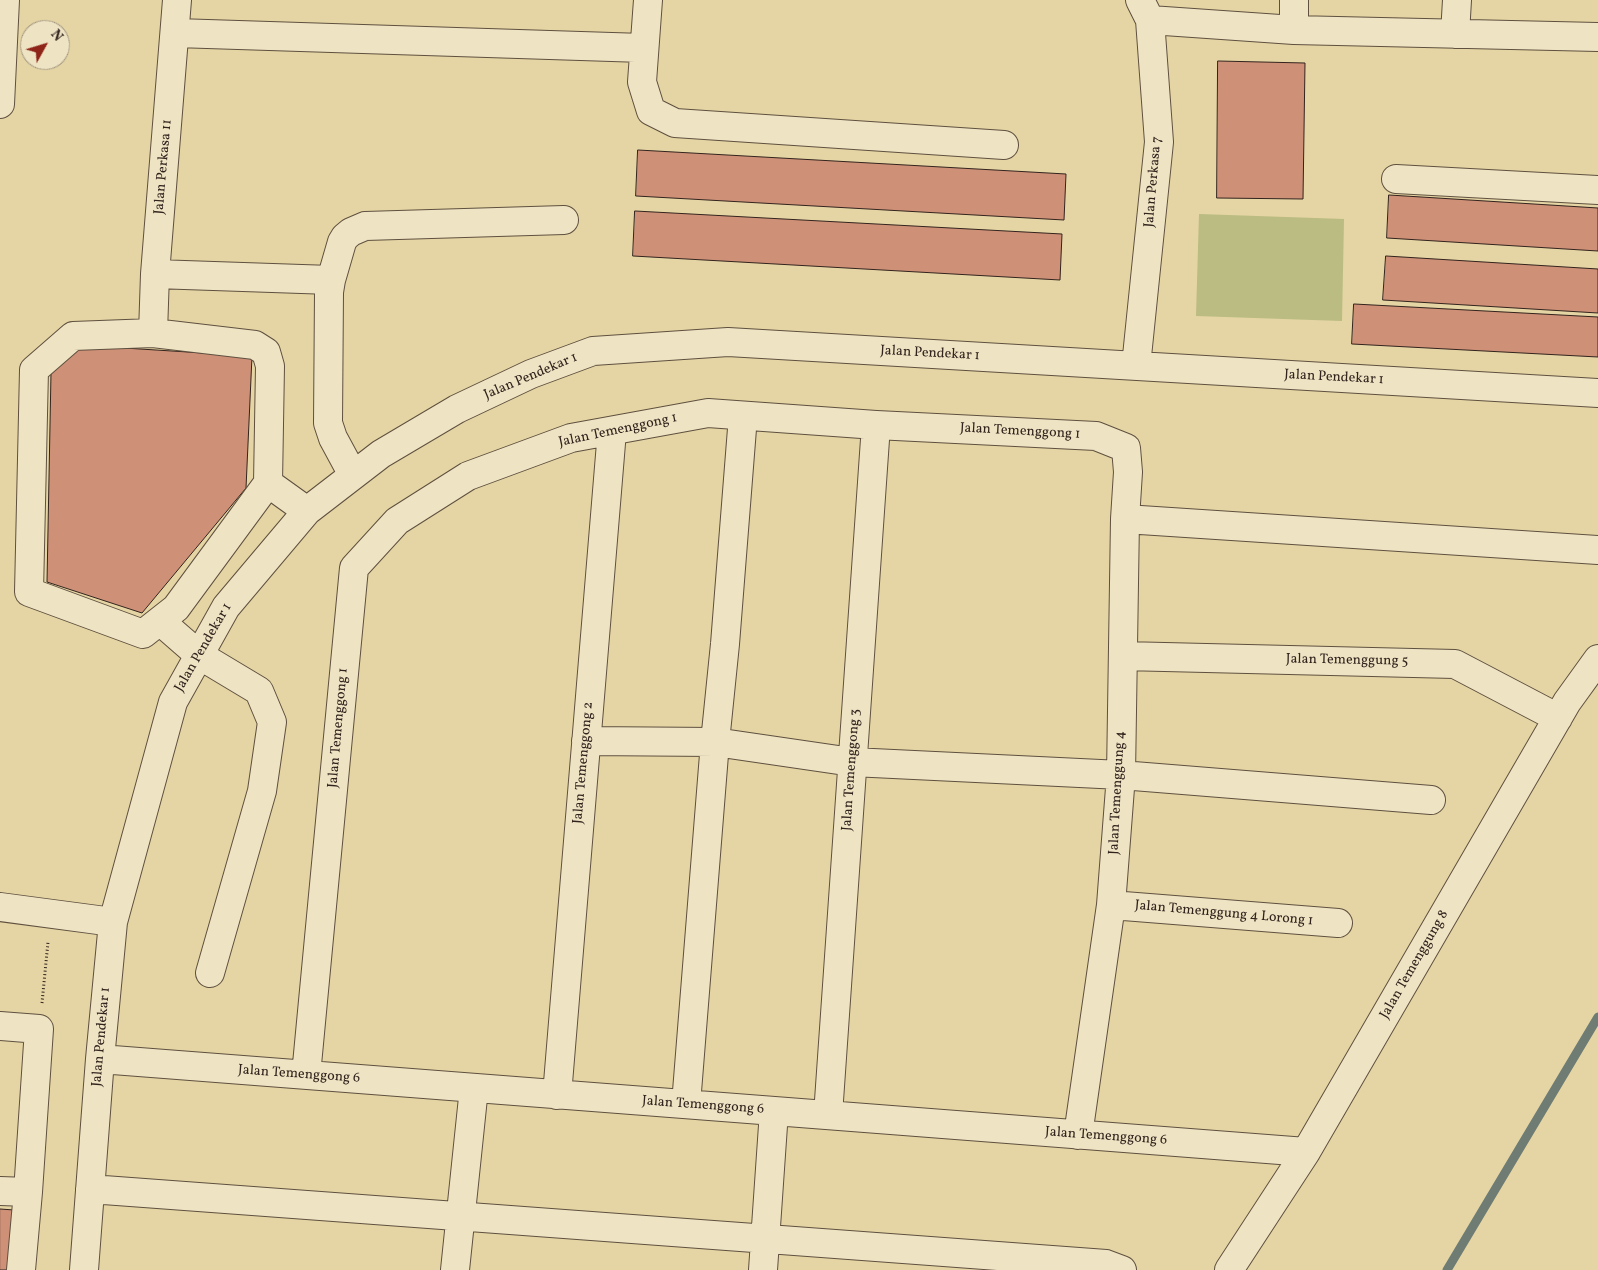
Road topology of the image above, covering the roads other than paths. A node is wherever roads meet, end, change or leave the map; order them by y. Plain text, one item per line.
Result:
1 (5, 0) edge
2 (178, 0) edge
3 (648, 0) edge
4 (1294, 0) edge
5 (1457, 0) edge
6 (1145, 10) edge
7 (1294, 30) junction
8 (176, 33) junction
9 (1455, 34) junction
10 (1598, 37) edge
11 (643, 48) junction
12 (0, 104) edge
13 (1004, 145) dead end
14 (1396, 178) dead end
15 (1598, 190) edge
16 (564, 220) dead end
17 (156, 274) junction
18 (332, 280) junction
19 (153, 334) junction
20 (1136, 366) junction
21 (1598, 393) edge
22 (742, 416) junction
23 (876, 425) junction
24 (612, 431) junction
25 (1126, 448) joint
26 (353, 475) junction
27 (268, 482) junction
28 (307, 511) junction
29 (1125, 519) junction
30 (1598, 550) edge
31 (160, 620) junction
32 (199, 654) junction
33 (1123, 656) junction
34 (1598, 659) edge
35 (1558, 718) junction
36 (586, 741) junction
37 (715, 742) junction
38 (852, 762) junction
39 (1121, 775) junction
40 (1431, 800) dead end
41 (1111, 905) junction
42 (0, 907) edge
43 (113, 922) junction
44 (1338, 923) dead end
45 (210, 973) dead end
46 (0, 1026) edge
47 (100, 1059) junction
48 (306, 1075) junction
49 (474, 1088) junction
50 (557, 1095) junction
51 (686, 1104) junction
52 (774, 1111) junction
53 (828, 1115) junction
54 (1078, 1135) junction
55 (1306, 1152) junction
56 (90, 1189) junction
57 (0, 1191) edge
58 (28, 1192) junction
59 (460, 1216) junction
60 (765, 1239) junction
61 (21, 1270) edge
62 (84, 1270) edge
63 (455, 1270) edge
64 (762, 1270) edge
65 (1122, 1270) edge
66 (1229, 1270) edge

1 - 12 street
2 - 8 street, Jalan Perkasa 11
3 - 11 street
4 - 7 street
5 - 9 street
6 - 7 street
6 - 20 street, Jalan Perkasa 7
7 - 9 street
8 - 11 street
8 - 17 street, Jalan Perkasa 11
9 - 10 street
11 - 13 street
14 - 15 street
16 - 18 street
17 - 18 street
17 - 19 street, Jalan Perkasa 11
18 - 26 street
19 - 27 street
19 - 31 street
20 - 21 street, Jalan Pendekar 1
20 - 26 street, Jalan Pendekar 1
22 - 23 street, Jalan Temenggong 1
22 - 24 street, Jalan Temenggong 1
22 - 37 street
23 - 25 street, Jalan Temenggong 1
23 - 38 street, Jalan Temenggong 3
24 - 36 street, Jalan Temenggong 2
24 - 48 street, Jalan Temenggong 1
25 - 29 street, Jalan Temenggung 4
26 - 28 street, Jalan Pendekar 1
27 - 28 street
27 - 31 street
28 - 32 street, Jalan Pendekar 1
29 - 30 street
29 - 33 street, Jalan Temenggung 4
31 - 32 street
32 - 43 street, Jalan Pendekar 1
32 - 45 street
33 - 35 street, Jalan Temenggung 5
33 - 39 street, Jalan Temenggung 4
34 - 35 street, Jalan Temenggung 8
35 - 55 street, Jalan Temenggung 8
36 - 37 street
36 - 50 street, Jalan Temenggong 2
37 - 38 street
37 - 51 street
38 - 39 street
38 - 53 street, Jalan Temenggong 3
39 - 40 street
39 - 41 street, Jalan Temenggung 4
41 - 44 street, Jalan Temenggung 4 Lorong 1
41 - 54 street, Jalan Temenggung 4
42 - 43 street
43 - 47 street, Jalan Pendekar 1
46 - 58 street
47 - 48 street, Jalan Temenggong 6
47 - 56 street, Jalan Pendekar 1
48 - 49 street, Jalan Temenggong 6
49 - 50 street, Jalan Temenggong 6
49 - 59 street
50 - 51 street, Jalan Temenggong 6
51 - 52 street, Jalan Temenggong 6
52 - 53 street, Jalan Temenggong 6
52 - 60 street
53 - 54 street, Jalan Temenggong 6
54 - 55 street, Jalan Temenggong 6
55 - 66 street, Jalan Temenggung 8
56 - 59 street
56 - 62 street, Jalan Pendekar 1
57 - 58 street
58 - 61 street
59 - 60 street
59 - 63 street
60 - 64 street
60 - 65 street

